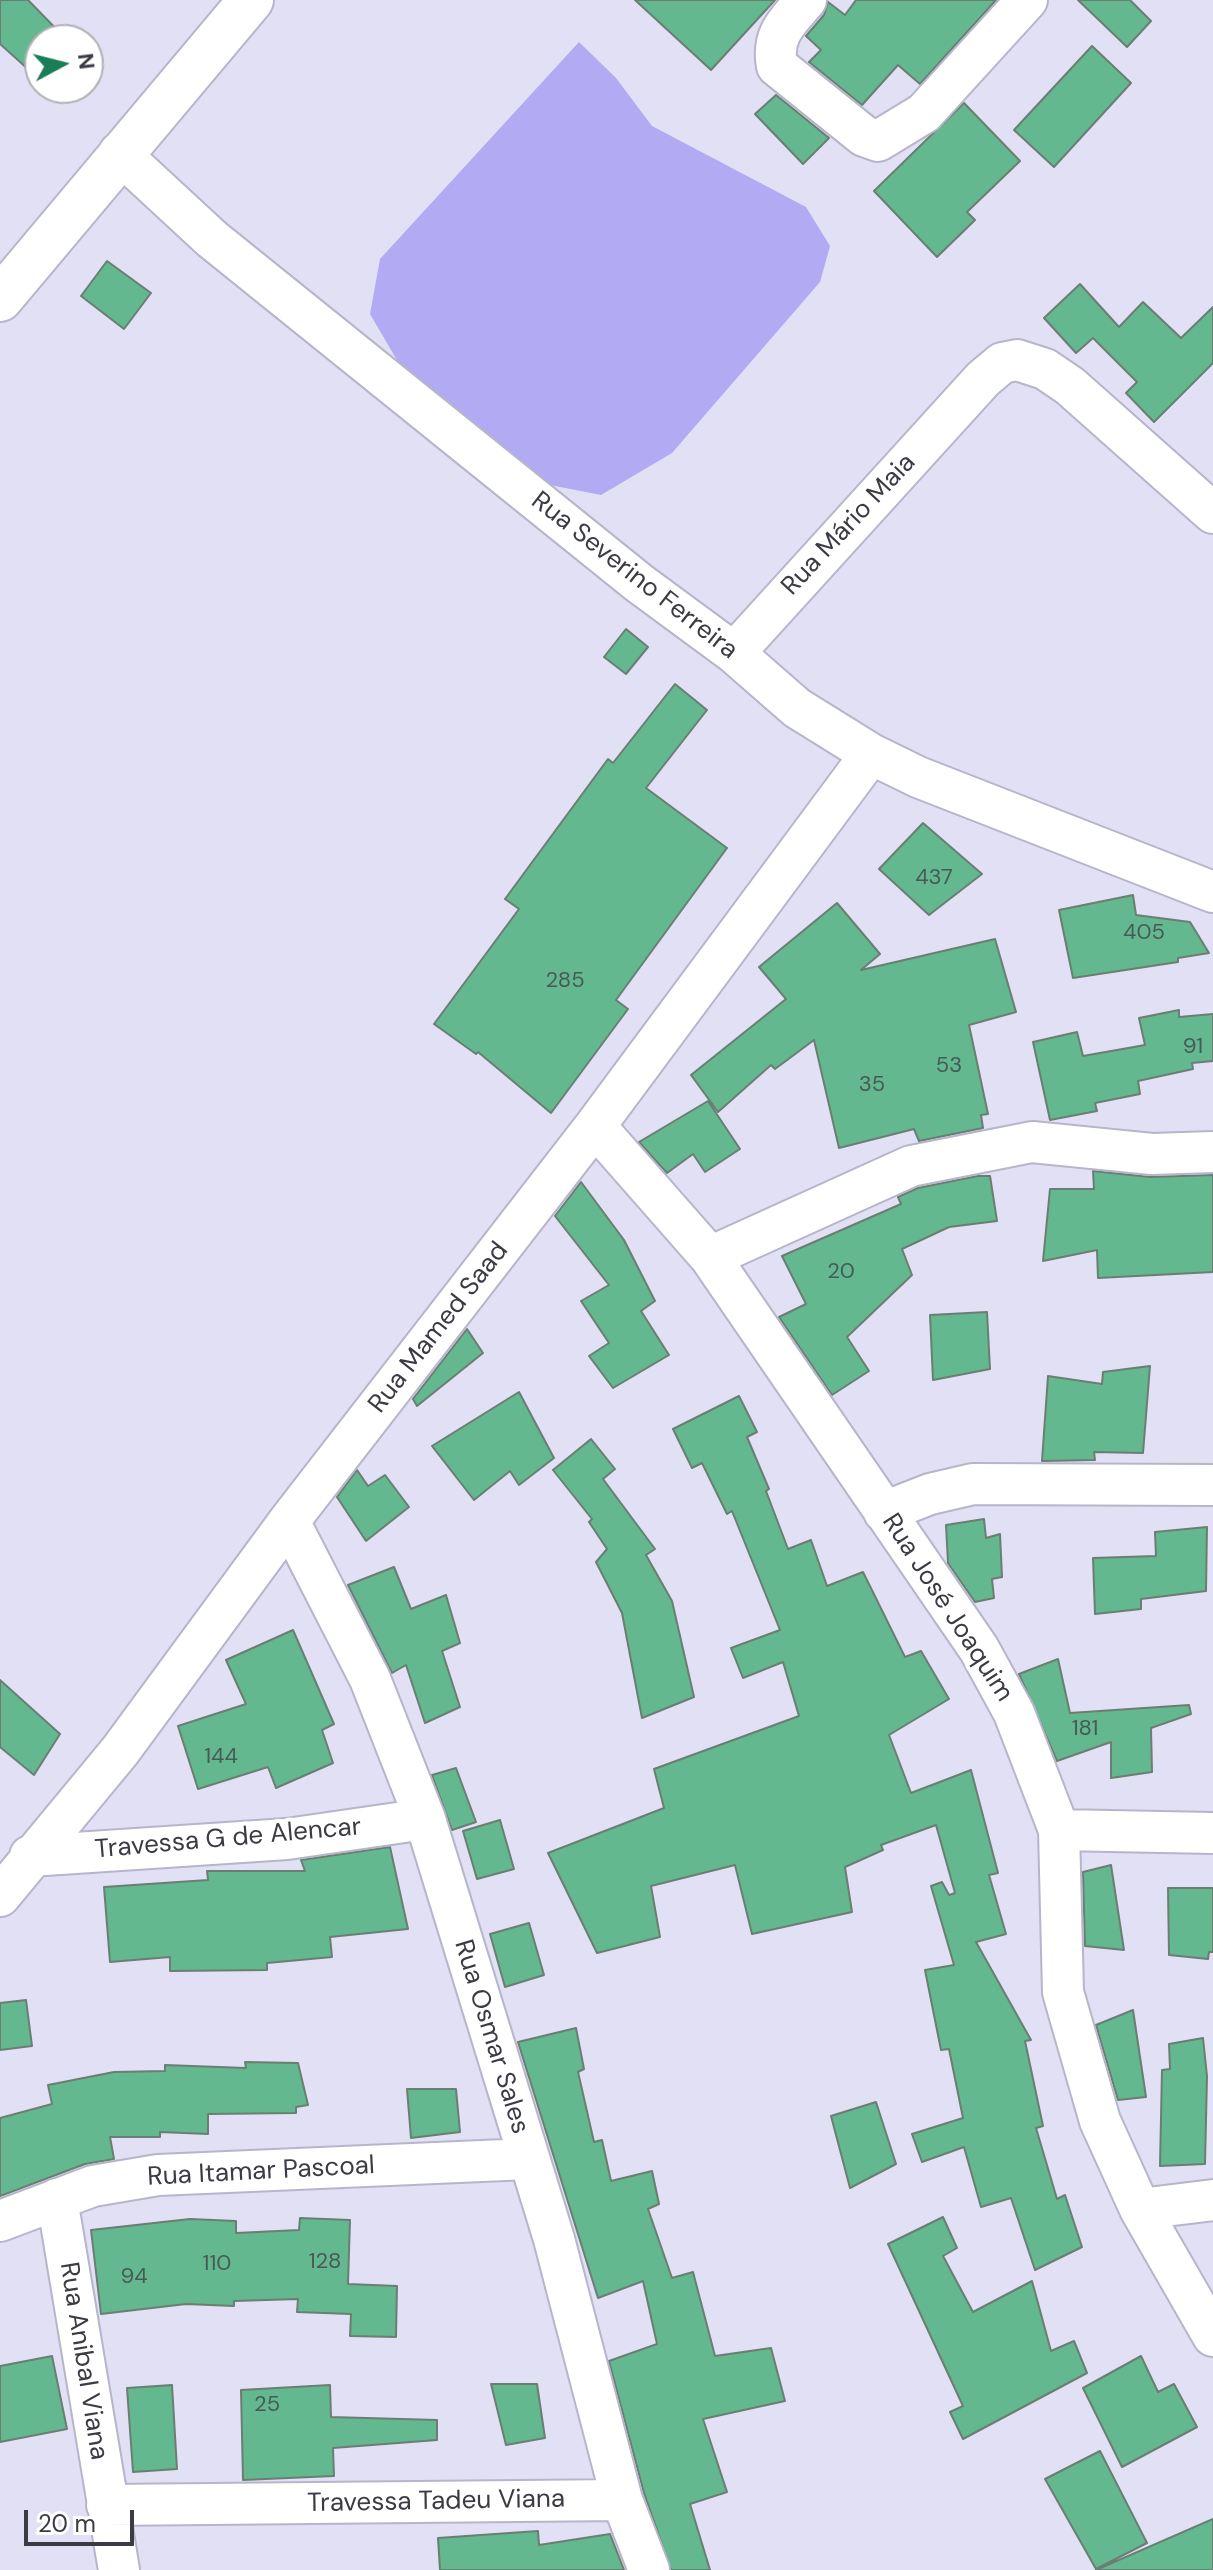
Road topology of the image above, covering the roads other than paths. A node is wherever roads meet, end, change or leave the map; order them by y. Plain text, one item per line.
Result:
1 (251, 0) edge
2 (806, 0) edge
3 (1027, 0) edge
4 (119, 153) junction
5 (0, 299) edge
6 (1213, 513) edge
7 (734, 653) junction
8 (871, 754) junction
9 (1213, 892) edge
10 (595, 1126) junction
11 (1213, 1152) edge
12 (710, 1257) junction
13 (1213, 1485) edge
14 (884, 1512) junction
15 (289, 1521) junction
16 (425, 1819) junction
17 (1059, 1830) junction
18 (1213, 1833) edge
19 (30, 1856) junction
20 (0, 1896) edge
21 (528, 2159) junction
22 (57, 2199) junction
23 (1213, 2200) edge
24 (1140, 2209) junction
25 (0, 2221) edge
26 (1213, 2336) edge
27 (622, 2500) junction
28 (107, 2505) junction
29 (119, 2570) edge
30 (649, 2570) edge

1 - 4 street
2 - 3 street
4 - 5 street
4 - 7 street, Rua Severino Ferreira
6 - 7 street, Rua Mário Maia
7 - 8 street, Rua Severino Ferreira
8 - 9 street, Rua Severino Ferreira
8 - 10 street, Rua Mamed Saad
10 - 12 street, Rua José Joaquim
10 - 15 street, Rua Mamed Saad
11 - 12 street
12 - 14 street, Rua José Joaquim
13 - 14 street
14 - 17 street, Rua José Joaquim
15 - 16 street, Rua Osmar Sales
15 - 19 street, Rua Mamed Saad
16 - 19 street, Travessa G de Alencar
16 - 21 street, Rua Osmar Sales
17 - 18 street
17 - 24 street, Rua José Joaquim
19 - 20 street, Rua Mamed Saad
21 - 22 street, Rua Itamar Pascoal
21 - 27 street, Rua Osmar Sales
22 - 25 street, Rua Itamar Pascoal
22 - 28 street, Rua Anibal Viana
23 - 24 street
24 - 26 street, Rua José Joaquim
27 - 28 street, Travessa Tadeu Viana
27 - 30 street, Rua Osmar Sales
28 - 29 street, Rua Anibal Viana

